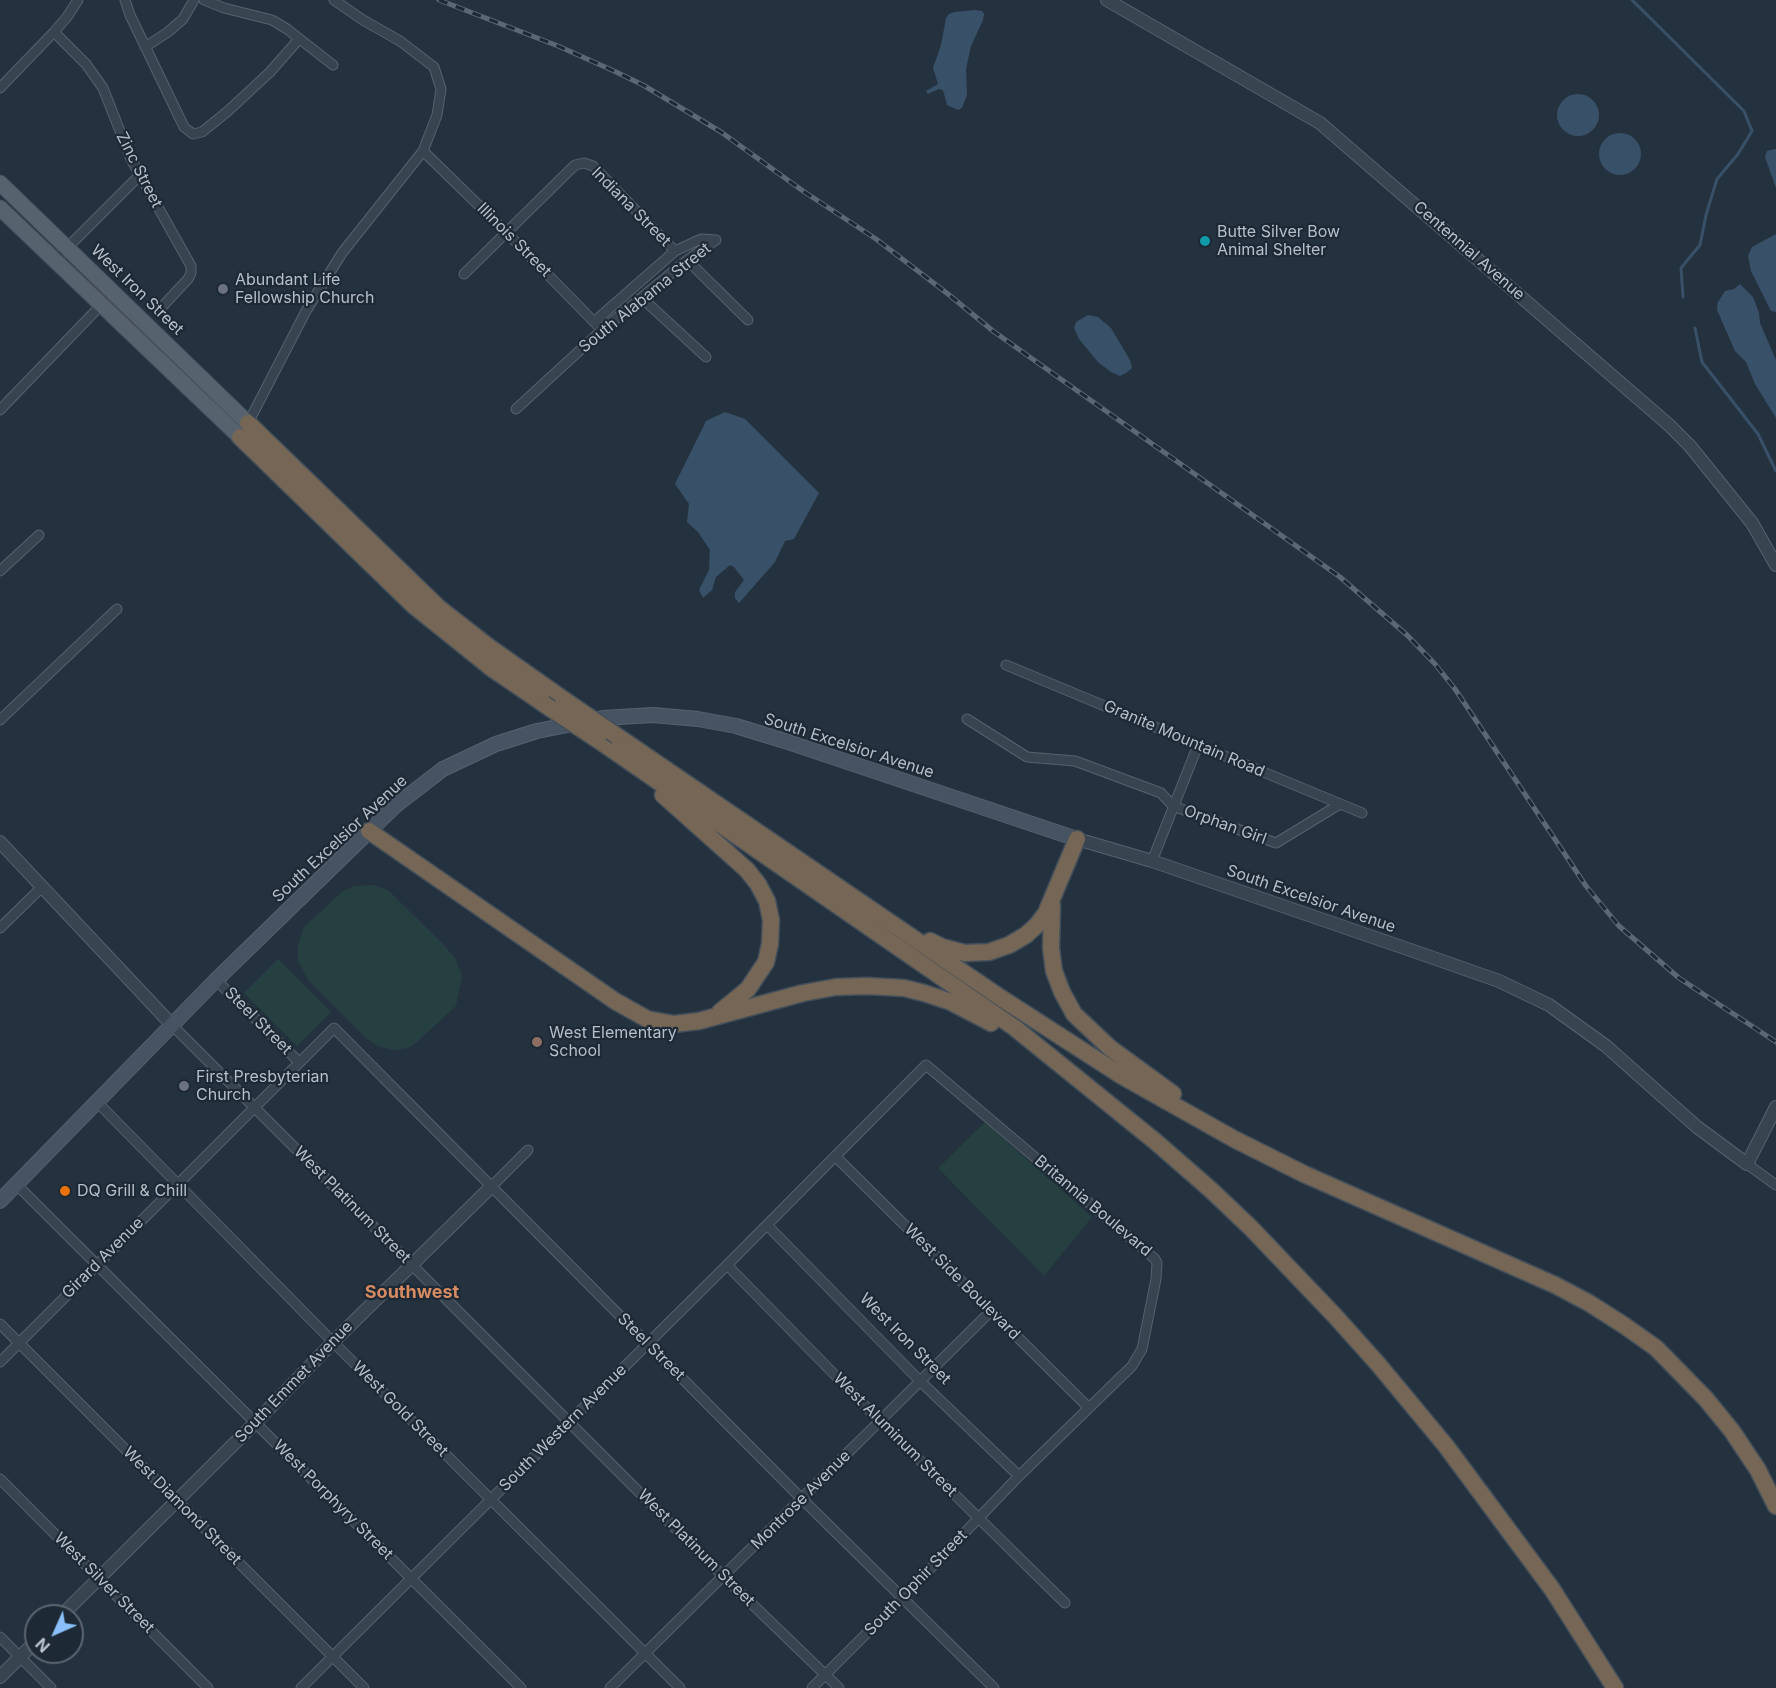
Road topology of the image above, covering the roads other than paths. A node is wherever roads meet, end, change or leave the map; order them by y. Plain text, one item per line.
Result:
1 (78, 0) edge
2 (125, 0) edge
3 (194, 0) edge
4 (204, 0) edge
5 (334, 0) edge
6 (1107, 0) edge
7 (54, 32) junction
8 (299, 39) junction
9 (145, 47) junction
10 (333, 65) dead end
11 (0, 88) edge
12 (423, 151) junction
13 (140, 175) junction
14 (0, 183) edge
15 (0, 208) edge
16 (506, 232) junction
17 (67, 248) junction
18 (675, 251) junction
19 (55, 260) junction
20 (687, 260) junction
21 (464, 274) dead end
22 (113, 292) junction
23 (642, 298) junction
24 (101, 305) junction
25 (160, 309) dead end
26 (748, 320) dead end
27 (594, 322) junction
28 (602, 330) junction
29 (706, 357) dead end
30 (516, 409) dead end
31 (0, 410) edge
32 (244, 430) junction
33 (39, 535) dead end
34 (1776, 566) edge
35 (0, 571) edge
36 (117, 609) dead end
37 (1006, 665) dead end
38 (967, 719) dead end
39 (0, 720) edge
40 (605, 739) junction
41 (1198, 745) junction
42 (1340, 804) junction
43 (1173, 806) junction
44 (1362, 813) dead end
45 (369, 831) junction
46 (1077, 839) junction
47 (0, 842) edge
48 (1152, 861) junction
49 (812, 869) junction
50 (42, 887) junction
51 (1053, 898) junction
52 (0, 928) edge
53 (216, 980) junction
54 (711, 1018) junction
55 (173, 1026) junction
56 (334, 1028) joint
57 (299, 1062) junction
58 (926, 1065) joint
59 (1094, 1093) junction
60 (97, 1102) junction
61 (255, 1107) junction
62 (1776, 1107) edge
63 (1234, 1138) junction
64 (528, 1150) dead end
65 (835, 1156) junction
66 (1747, 1164) junction
67 (177, 1183) junction
68 (16, 1185) junction
69 (1776, 1185) edge
70 (492, 1186) junction
71 (0, 1201) edge
72 (767, 1225) junction
73 (97, 1263) junction
74 (413, 1265) junction
75 (727, 1265) junction
76 (992, 1311) junction
77 (0, 1324) edge
78 (333, 1342) junction
79 (19, 1343) junction
80 (648, 1344) junction
81 (0, 1362) edge
82 (920, 1381) junction
83 (1089, 1408) junction
84 (880, 1421) junction
85 (256, 1422) junction
86 (570, 1422) junction
87 (1019, 1476) junction
88 (0, 1479) edge
89 (492, 1499) junction
90 (802, 1499) junction
91 (176, 1501) junction
92 (1776, 1506) edge
93 (979, 1518) junction
94 (723, 1576) junction
95 (99, 1578) junction
96 (412, 1579) junction
97 (902, 1598) junction
98 (1065, 1603) dead end
99 (73, 1604) edge
100 (0, 1637) edge
101 (24, 1653) edge
102 (645, 1653) junction
103 (332, 1656) junction
104 (20, 1657) junction
105 (826, 1675) junction
106 (0, 1677) edge
107 (51, 1688) edge
108 (208, 1688) edge
109 (301, 1688) edge
110 (364, 1688) edge
111 (521, 1688) edge
112 (610, 1688) edge
113 (680, 1688) edge
114 (812, 1688) edge
115 (838, 1688) edge
116 (994, 1688) edge
117 (1615, 1688) edge

1 - 7 street
2 - 9 street
3 - 9 street
4 - 8 street
5 - 12 street
6 - 34 street, Centennial Avenue
7 - 11 street
7 - 13 street, Zinc Street
8 - 9 street
8 - 10 street
12 - 16 street, Illinois Street
12 - 32 street
13 - 17 street
13 - 25 street, Zinc Street
14 - 17 main road, West Iron Street
15 - 19 main road
16 - 18 street, Indiana Street
16 - 21 street
16 - 27 street, Illinois Street
17 - 19 street
17 - 22 main road, West Iron Street
18 - 20 street, South Alabama Street
18 - 27 street, South Alabama Street
19 - 24 main road
20 - 23 street, South Alabama Street
20 - 26 street
22 - 24 street
22 - 32 main road, West Iron Street
23 - 28 street, South Alabama Street
23 - 29 street
24 - 31 street
24 - 32 main road
27 - 28 street, Illinois Street
28 - 30 street, South Alabama Street
32 - 40 highway, bridge
32 - 40 highway, bridge
33 - 35 street
36 - 39 street
37 - 41 street, Granite Mountain Road
38 - 43 street, Orphan Girl
40 - 49 highway
40 - 54 highway
40 - 59 highway
41 - 42 street, Granite Mountain Road
41 - 43 street
42 - 43 street, Orphan Girl
42 - 44 street, Granite Mountain Road
43 - 48 street
45 - 46 main road, South Excelsior Avenue
45 - 53 main road, South Excelsior Avenue
45 - 54 highway
46 - 48 street, South Excelsior Avenue
46 - 51 highway
47 - 50 street, West Platinum Street
48 - 66 street, South Excelsior Avenue
49 - 51 highway
49 - 63 highway
50 - 52 street
50 - 55 street, West Platinum Street
51 - 63 highway
53 - 55 main road, South Excelsior Avenue
53 - 57 street, Steel Street
54 - 59 highway
55 - 60 main road, South Excelsior Avenue
55 - 61 street, West Platinum Street
56 - 57 street, Girard Avenue
56 - 70 street, Steel Street
57 - 61 street, Girard Avenue
58 - 65 street, South Western Avenue
58 - 83 street, Britannia Boulevard
59 - 117 highway
60 - 67 street, West Gold Street
60 - 68 main road, South Excelsior Avenue
61 - 67 street, Girard Avenue
61 - 74 street, West Platinum Street
62 - 66 street
63 - 92 highway
64 - 70 street, South Emmet Avenue
65 - 72 street, South Western Avenue
65 - 76 street, West Side Boulevard
66 - 69 street, South Excelsior Avenue
67 - 73 street, Girard Avenue
67 - 78 street, West Gold Street
68 - 71 main road, South Excelsior Avenue
68 - 73 street, West Porphyry Street
70 - 74 street, South Emmet Avenue
70 - 80 street, Steel Street
72 - 75 street, South Western Avenue
72 - 82 street, West Iron Street
73 - 79 street, Girard Avenue
73 - 85 street, West Porphyry Street
74 - 78 street, South Emmet Avenue
74 - 86 street, West Platinum Street
75 - 80 street, South Western Avenue
75 - 84 street, West Aluminum Street
76 - 82 street, Montrose Avenue
76 - 83 street, West Side Boulevard
77 - 79 street, West Diamond Street
78 - 85 street, South Emmet Avenue
78 - 89 street, West Gold Street
79 - 81 street, Girard Avenue
79 - 91 street, West Diamond Street
80 - 86 street, South Western Avenue
80 - 90 street, Steel Street
82 - 84 street, Montrose Avenue
82 - 87 street, West Iron Street
83 - 87 street, South Ophir Street
84 - 90 street, Montrose Avenue
84 - 93 street, West Aluminum Street
85 - 91 street, South Emmet Avenue
85 - 96 street, West Porphyry Street
86 - 89 street, South Western Avenue
86 - 94 street, West Platinum Street
87 - 93 street, South Ophir Street
88 - 95 street, West Silver Street
89 - 96 street, South Western Avenue
89 - 102 street, West Gold Street
90 - 94 street, Montrose Avenue
90 - 97 street, Steel Street
91 - 95 street, South Emmet Avenue
91 - 103 street, West Diamond Street
93 - 97 street, South Ophir Street
93 - 98 street, West Aluminum Street
94 - 102 street, Montrose Avenue
94 - 105 street, West Platinum Street
95 - 99 street, South Emmet Avenue
95 - 108 street, West Silver Street
96 - 103 street, South Western Avenue
96 - 111 street, West Porphyry Street
97 - 105 street, South Ophir Street
97 - 116 street, Steel Street
100 - 104 street
101 - 104 street
102 - 112 street, Montrose Avenue
102 - 113 street, West Gold Street
103 - 109 street, South Western Avenue
103 - 110 street, West Diamond Street
104 - 106 street
104 - 107 street
105 - 114 street, South Ophir Street
105 - 115 street, West Platinum Street

